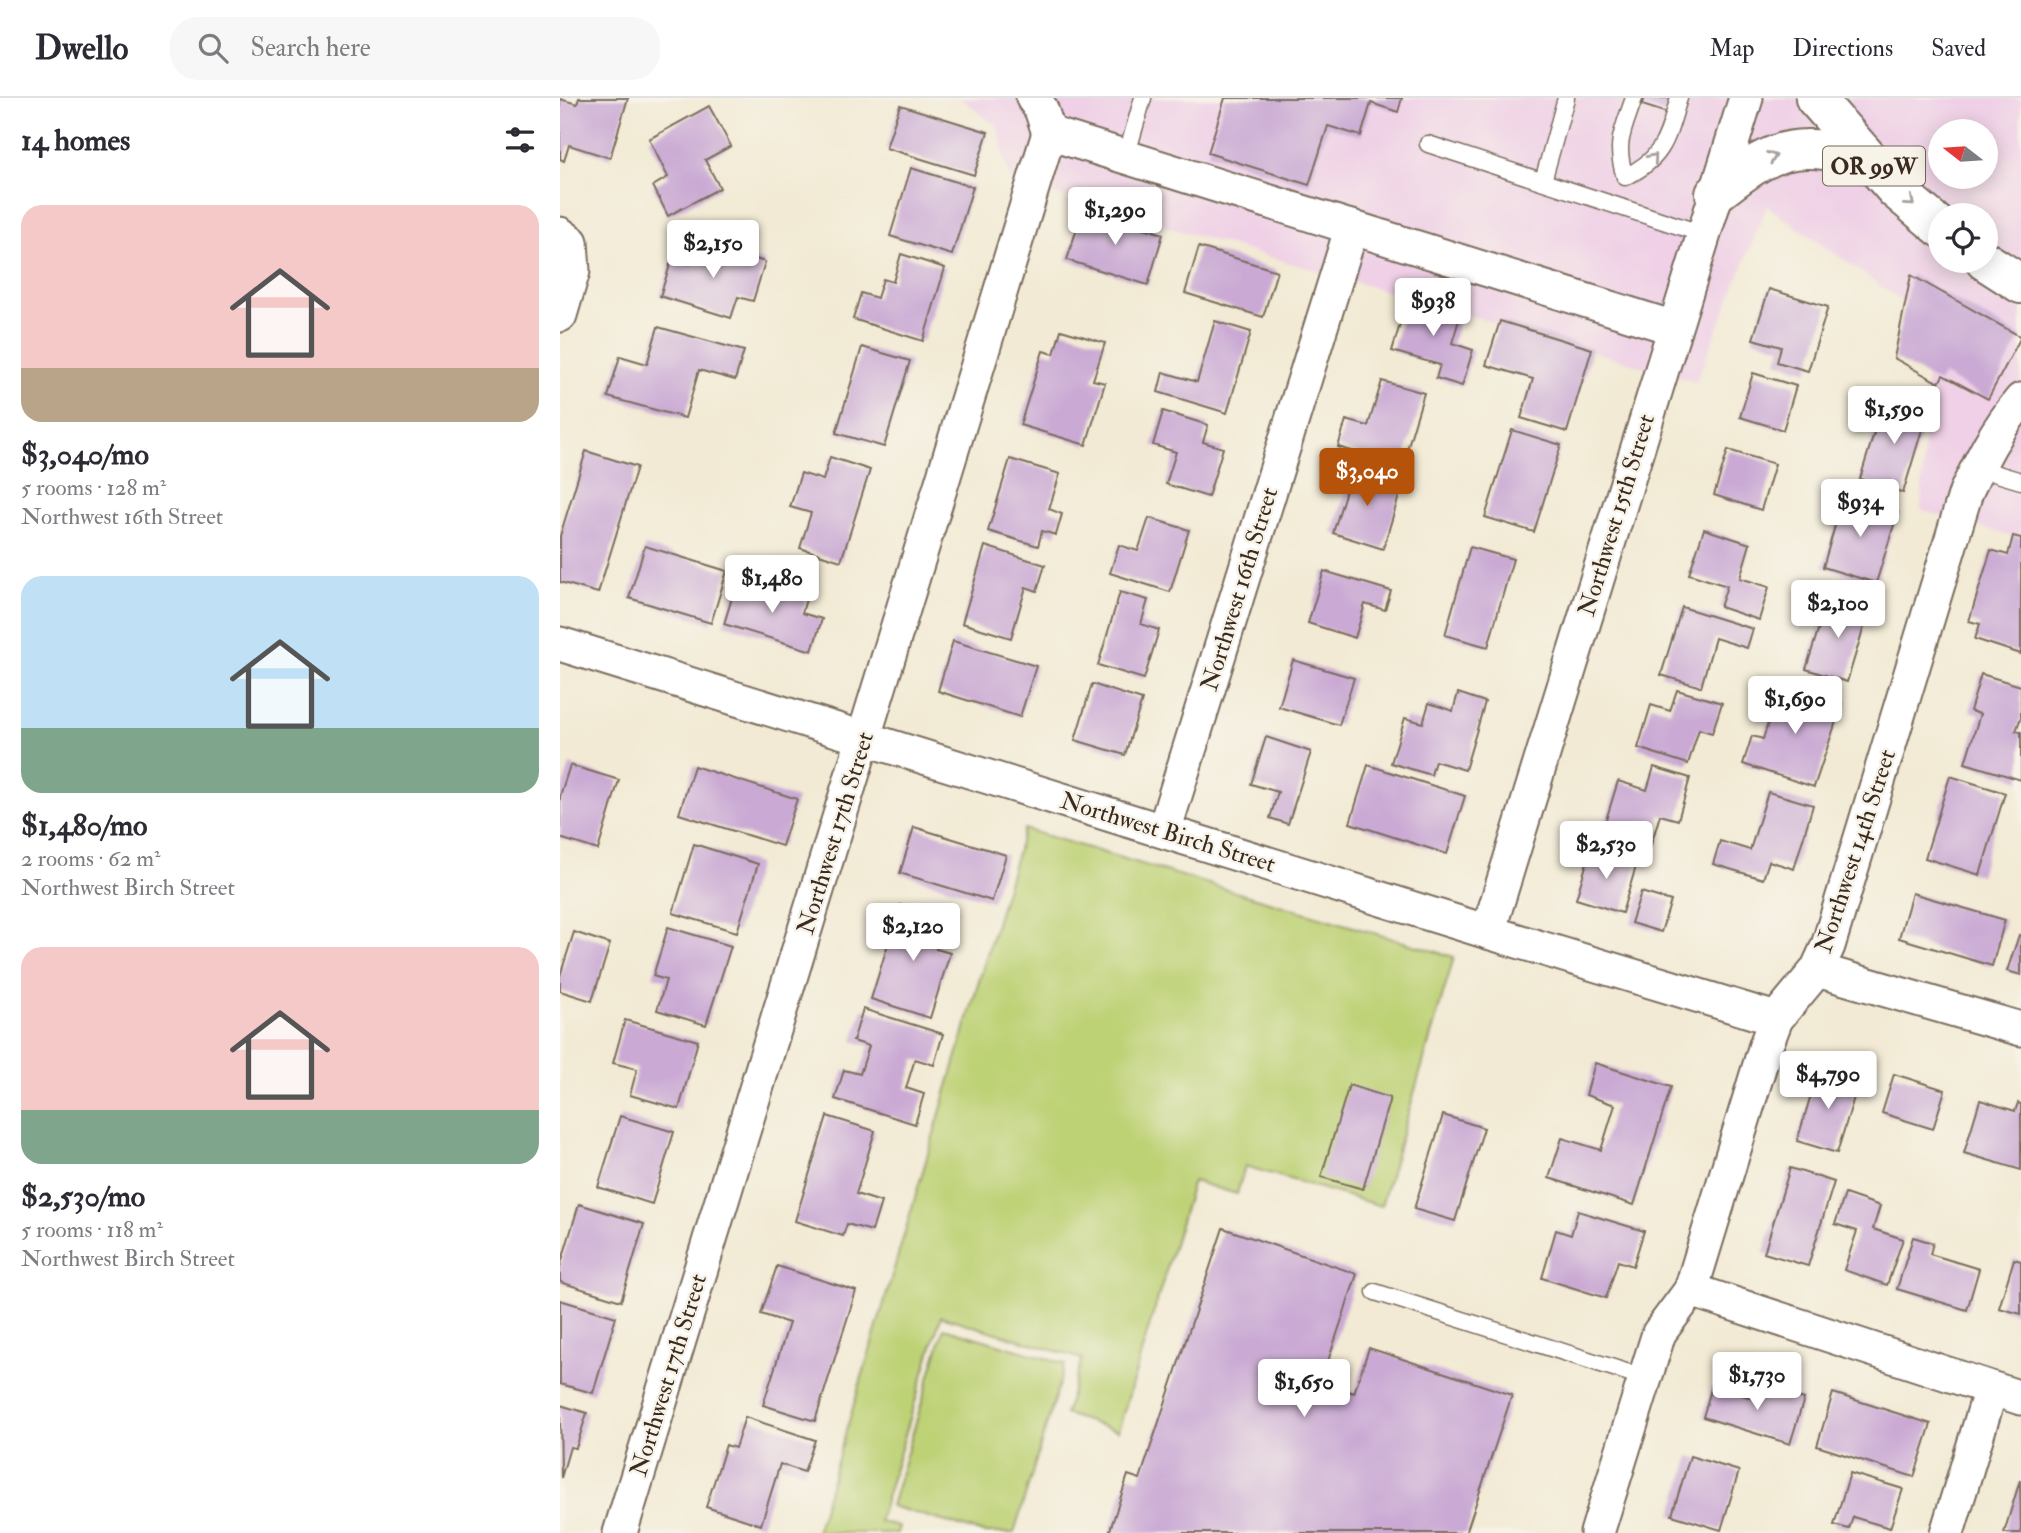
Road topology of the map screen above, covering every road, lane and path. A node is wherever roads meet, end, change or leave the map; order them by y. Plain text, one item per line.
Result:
1 (1033, 98) edge
2 (1143, 98) edge
3 (1566, 98) edge
4 (1634, 98) edge
5 (1679, 98) edge
6 (1746, 98) edge
7 (1815, 98) edge
8 (1049, 132) junction
9 (1428, 144) dead end
10 (1866, 156) junction
11 (1126, 157) junction
12 (1625, 177) junction
13 (1542, 181) junction
14 (1715, 194) junction
15 (1616, 205) junction
16 (1928, 217) edge
17 (1352, 227) junction
18 (1703, 234) junction
19 (566, 238) edge
20 (1998, 270) edge
21 (2021, 284) edge
22 (560, 315) edge
23 (1674, 328) junction
24 (2019, 405) edge
25 (1977, 468) junction
26 (2021, 481) edge
27 (560, 644) edge
28 (864, 738) junction
29 (1164, 831) junction
30 (1488, 932) junction
31 (1817, 970) junction
32 (1776, 1018) junction
33 (2021, 1029) edge
34 (1690, 1290) junction
35 (1375, 1292) dead end
36 (1645, 1378) junction
37 (2006, 1393) edge
38 (620, 1533) edge
39 (1597, 1533) edge
40 (1947, 1533) edge

1 - 8 street
2 - 11 lane
3 - 13 lane
4 - 12 lane
12 -> 5 lane
6 - 14 street, Northwest 15th Street
7 - 10 highway, OR 99W
8 - 11 street
8 - 28 street, Northwest 17th Street
9 - 13 lane
14 -> 10 highway
10 -> 16 highway, OR 99W
11 - 17 street
12 - 15 lane
13 - 15 lane
14 - 18 street, Northwest 15th Street
15 - 18 lane
17 - 23 street
17 - 29 street, Northwest 16th Street
18 - 23 street, Northwest 15th Street
19 - 22 street
20 - 21 highway
23 - 30 street, Northwest 15th Street
24 - 25 street, Northwest 14th Street
25 - 26 lane
25 - 31 street, Northwest 14th Street
27 - 28 street, Northwest Birch Street
28 - 29 street, Northwest Birch Street
28 - 38 street, Northwest 17th Street
29 - 30 street, Northwest Birch Street
30 - 32 street, Northwest Birch Street
31 - 32 street, Northwest 14th Street
31 - 33 street
32 - 34 street, Northwest 14th Street
34 - 36 street, Northwest 14th Street
34 - 37 street
35 - 36 lane
36 - 39 street, Northwest 14th Street
37 - 40 street

